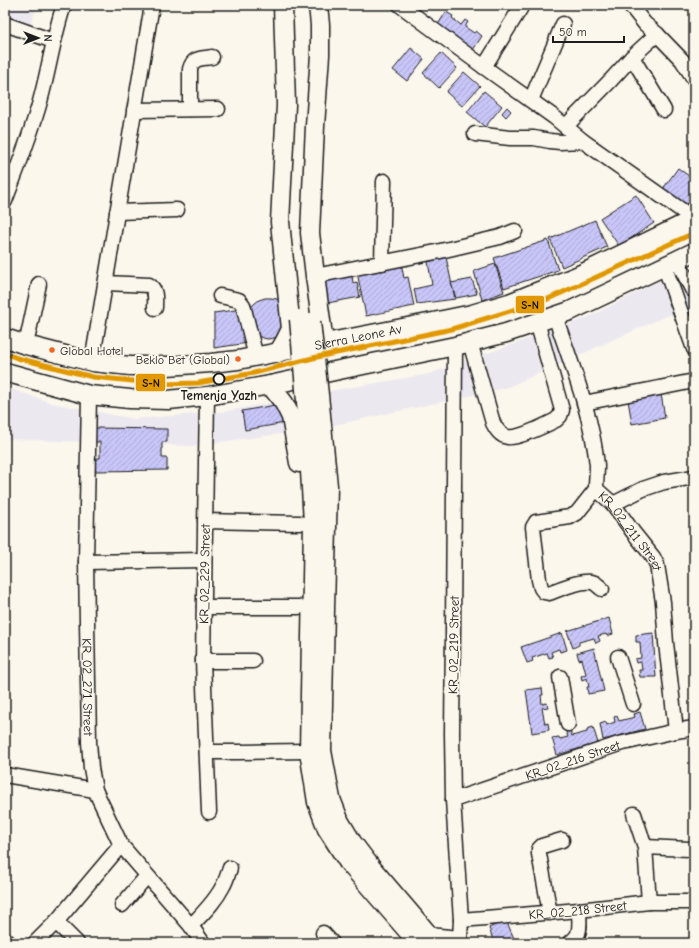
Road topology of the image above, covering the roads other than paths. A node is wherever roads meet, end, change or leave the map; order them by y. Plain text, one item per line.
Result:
1 (64, 5) edge
2 (152, 5) edge
3 (283, 5) edge
4 (294, 5) edge
5 (308, 5) edge
6 (318, 5) edge
7 (400, 5) edge
8 (522, 5) edge
9 (630, 5) edge
10 (5, 24) edge
11 (563, 24) dead end
12 (657, 34) junction
13 (53, 41) junction
14 (212, 57) dead end
15 (632, 57) junction
16 (484, 67) junction
17 (694, 79) edge
18 (531, 100) junction
19 (218, 109) dead end
20 (134, 110) junction
21 (190, 110) junction
22 (664, 110) dead end
23 (566, 126) junction
24 (475, 134) dead end
25 (583, 141) junction
26 (384, 182) dead end
27 (5, 201) edge
28 (177, 210) dead end
29 (117, 212) junction
30 (694, 219) edge
31 (515, 231) dead end
32 (694, 252) edge
33 (670, 262) junction
34 (382, 263) junction
35 (314, 276) junction
36 (106, 283) junction
37 (39, 284) dead end
38 (694, 288) edge
39 (220, 296) dead end
40 (155, 308) dead end
41 (555, 316) junction
42 (305, 319) junction
43 (537, 322) junction
44 (5, 338) edge
45 (324, 343) junction
46 (462, 344) junction
47 (26, 345) junction
48 (694, 349) edge
49 (278, 353) junction
50 (256, 357) junction
51 (92, 362) junction
52 (338, 370) junction
53 (5, 372) edge
54 (694, 381) edge
55 (270, 384) junction
56 (89, 395) junction
57 (207, 396) junction
58 (313, 398) junction
59 (584, 403) junction
60 (694, 477) edge
61 (596, 489) junction
62 (613, 504) junction
63 (205, 520) junction
64 (300, 523) junction
65 (204, 560) junction
66 (86, 562) junction
67 (602, 589) dead end
68 (204, 606) junction
69 (299, 608) junction
70 (618, 656) dead end
71 (203, 661) junction
72 (253, 661) dead end
73 (560, 677) dead end
74 (633, 704) dead end
75 (309, 711) junction
76 (323, 724) junction
77 (568, 724) dead end
78 (694, 728) edge
79 (676, 731) junction
80 (309, 751) junction
81 (207, 752) junction
82 (5, 775) edge
83 (95, 790) junction
84 (453, 800) junction
85 (209, 812) dead end
86 (634, 814) dead end
87 (562, 840) dead end
88 (121, 845) junction
89 (645, 847) junction
90 (689, 849) dead end
91 (230, 868) dead end
92 (147, 876) junction
93 (649, 902) junction
94 (694, 902) edge
95 (122, 905) dead end
96 (579, 910) junction
97 (550, 912) junction
98 (461, 920) junction
99 (56, 922) junction
100 (191, 926) junction
101 (5, 939) edge
102 (426, 941) edge
103 (461, 941) edge
104 (9, 943) edge
105 (35, 943) edge
106 (77, 943) edge
107 (203, 943) edge
108 (570, 943) edge

1 - 13 street
2 - 20 street
3 - 49 main road
4 - 42 main road
5 - 42 main road
6 - 35 main road
7 - 16 street
8 - 16 street
9 - 12 street
10 - 13 street
11 - 18 street
12 - 15 street
12 - 17 street
13 - 27 street
14 - 21 street
15 - 22 street
15 - 23 street
16 - 18 street
18 - 23 street
19 - 21 street
20 - 21 street
20 - 29 street
23 - 25 street
24 - 25 street
25 - 30 street
26 - 34 street
28 - 29 street
29 - 36 street
30 - 45 main road, Sierra Leone Av
31 - 34 street
32 - 33 main road
33 - 38 street
33 - 41 main road
33 - 48 street
34 - 35 street
35 - 45 main road
36 - 40 street
36 - 51 street
37 - 47 street
39 - 50 street
41 - 43 main road
41 - 59 street, KR_02_211 Street
42 - 58 main road, bridge
43 - 46 main road
43 - 46 street
44 - 47 main road, Sierra Leone Av
45 - 49 main road, Sierra Leone Av
46 - 52 main road
46 - 84 street, KR_02_219 Street
47 - 51 main road, Sierra Leone Av
49 - 50 main road, Sierra Leone Av
50 - 51 main road, Sierra Leone Av
52 - 55 main road
52 - 76 main road
53 - 56 main road
54 - 59 street
55 - 57 main road
55 - 64 main road
56 - 57 main road
56 - 66 street, KR_02_271 Street
57 - 63 street, KR_02_229 Street
58 - 75 main road
58 - 76 main road
59 - 61 street, KR_02_211 Street
60 - 62 street
61 - 62 street, KR_02_211 Street
61 - 67 street
62 - 79 street, KR_02_211 Street
63 - 64 street
63 - 65 street, KR_02_229 Street
64 - 69 main road
65 - 66 street
65 - 68 street, KR_02_229 Street
66 - 83 street, KR_02_271 Street
68 - 69 street
68 - 71 street, KR_02_229 Street
69 - 75 main road
70 - 74 street
71 - 72 street
71 - 81 street, KR_02_229 Street
73 - 77 street
75 - 80 main road
76 - 102 main road
78 - 79 street, KR_02_216 Street
79 - 84 street, KR_02_216 Street
80 - 81 street
80 - 102 main road
81 - 85 street, KR_02_229 Street
82 - 83 street
83 - 88 street, KR_02_271 Street
84 - 98 street, KR_02_219 Street
86 - 89 street
87 - 97 street
88 - 92 street, KR_02_271 Street
88 - 99 street
89 - 90 street
89 - 93 street
91 - 100 street
92 - 95 street
92 - 100 street, KR_02_271 Street
93 - 94 street, KR_02_218 Street
93 - 96 street, KR_02_218 Street
96 - 97 street, KR_02_218 Street
96 - 108 street
97 - 98 street, KR_02_218 Street
98 - 103 street, KR_02_219 Street
99 - 105 street
99 - 106 street
100 - 107 street, KR_02_271 Street
101 - 104 street
102 - 103 street

